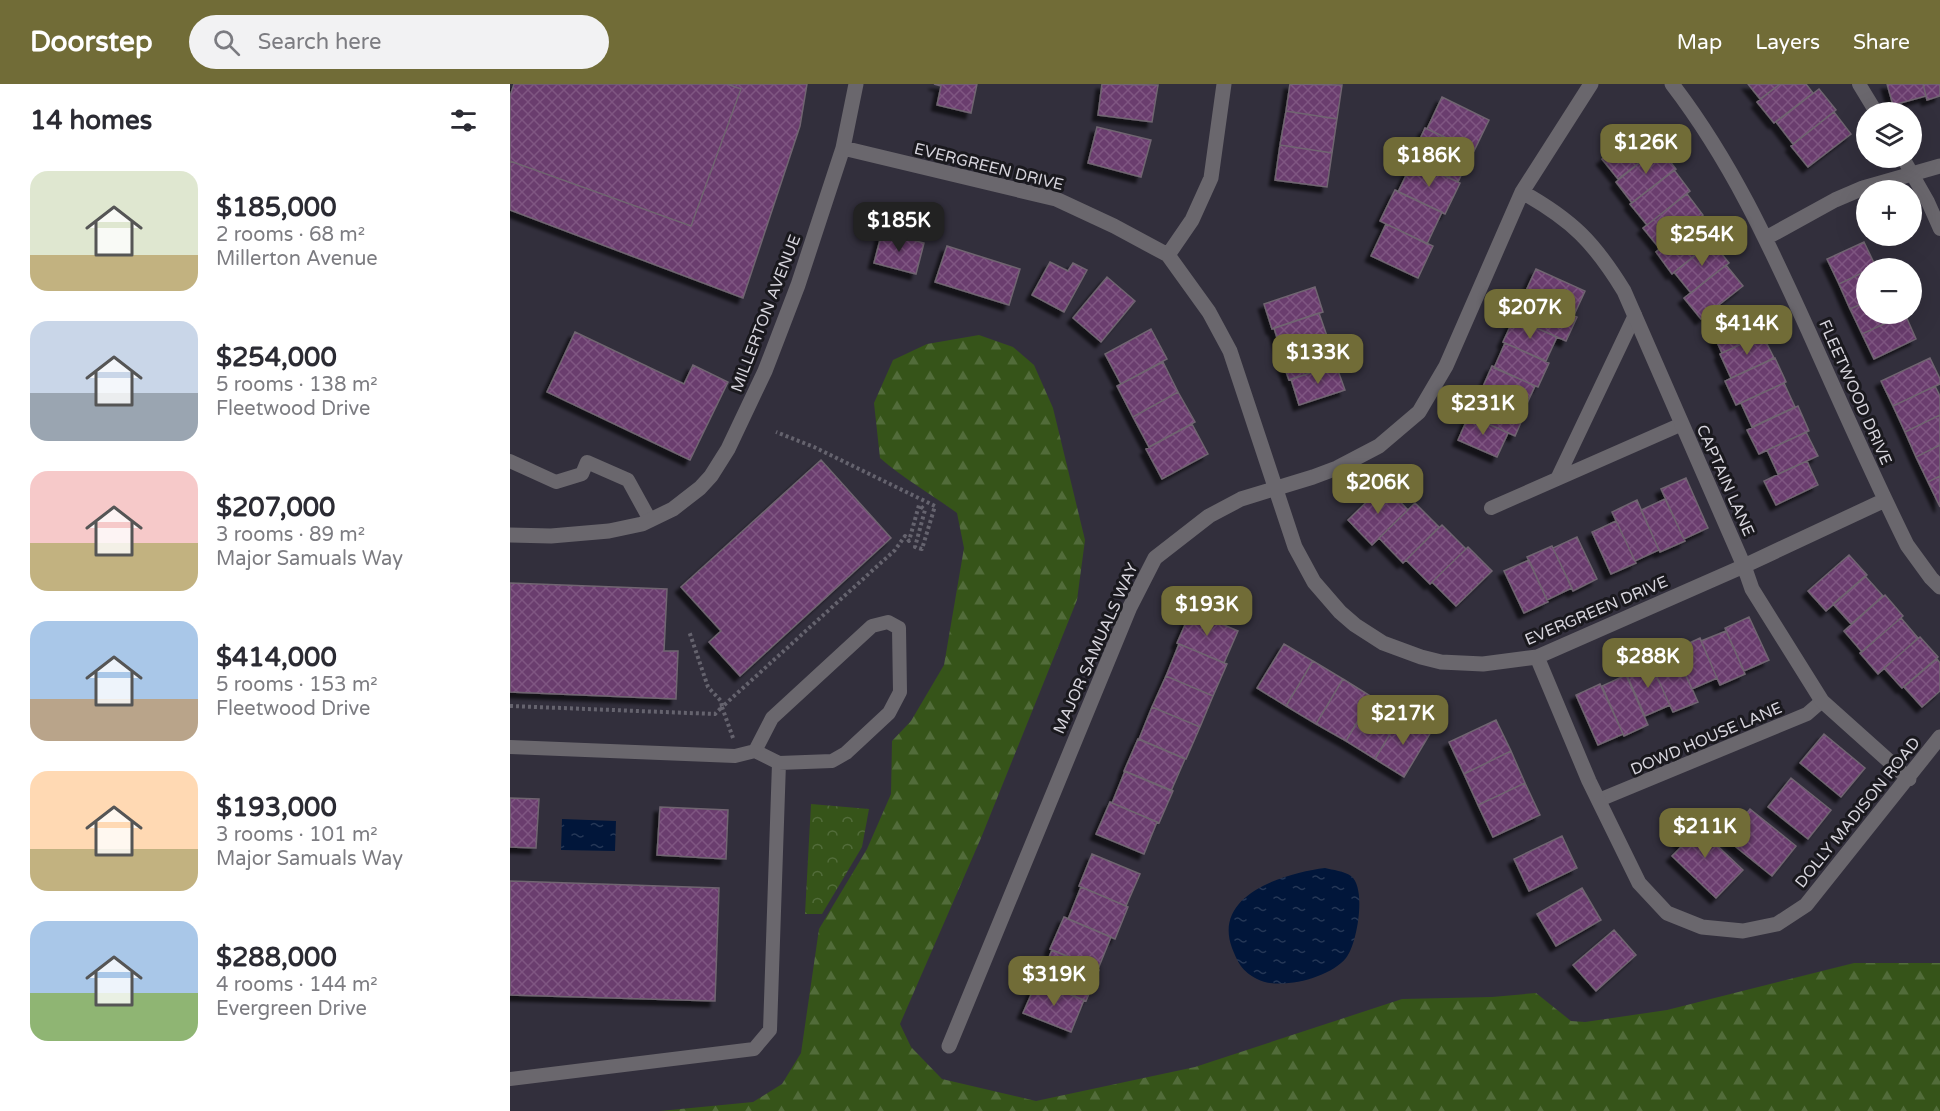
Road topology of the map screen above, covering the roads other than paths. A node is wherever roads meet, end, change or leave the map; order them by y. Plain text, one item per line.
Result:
1 (856, 84) edge
2 (1224, 84) edge
3 (1591, 84) edge
4 (1672, 84) edge
5 (1859, 84) edge
6 (1870, 102) edge
7 (843, 148) junction
8 (1940, 166) edge
9 (1909, 168) edge
10 (1912, 173) junction
11 (1522, 192) junction
12 (1940, 230) edge
13 (1766, 238) junction
14 (1168, 255) junction
15 (1635, 315) junction
16 (1682, 424) junction
17 (510, 461) edge
18 (1557, 479) junction
19 (1276, 488) junction
20 (1885, 500) junction
21 (1491, 508) dead end
22 (650, 520) junction
23 (510, 535) edge
24 (1744, 566) junction
25 (1940, 587) edge
26 (1537, 657) junction
27 (1822, 701) junction
28 (1940, 738) edge
29 (510, 747) edge
30 (755, 751) junction
31 (778, 763) junction
32 (1908, 779) junction
33 (1599, 800) junction
34 (949, 1046) dead end
35 (510, 1079) edge

1 - 7 street, MILLERTON AVENUE
2 - 14 street
3 - 11 street, MAJOR SAMUALS WAY
4 - 13 street, FLEETWOOD DRIVE
5 - 6 lane
7 - 14 street, EVERGREEN DRIVE
7 - 22 street, MILLERTON AVENUE
8 - 10 street
9 - 10 lane
10 - 12 lane
10 - 13 street
11 - 15 street, CAPTAIN LANE
11 - 19 street, MAJOR SAMUALS WAY
13 - 20 street, FLEETWOOD DRIVE
14 - 19 street, EVERGREEN DRIVE
15 - 16 street, CAPTAIN LANE
15 - 18 lane
16 - 18 lane
16 - 24 street, CAPTAIN LANE
17 - 22 lane
18 - 21 lane
19 - 26 street, EVERGREEN DRIVE
19 - 34 street, MAJOR SAMUALS WAY
20 - 24 street, EVERGREEN DRIVE
20 - 25 street, FLEETWOOD DRIVE
22 - 23 street, MILLERTON AVENUE
24 - 26 street, EVERGREEN DRIVE
24 - 27 street, CAPTAIN LANE
26 - 33 street, DOLLY MADISON ROAD
27 - 32 street, CAPTAIN LANE
27 - 33 lane, DOWD HOUSE LANE
28 - 32 street, DOLLY MADISON ROAD
29 - 30 lane
30 - 31 lane
30 - 31 lane
31 - 35 lane
32 - 33 street, DOLLY MADISON ROAD

